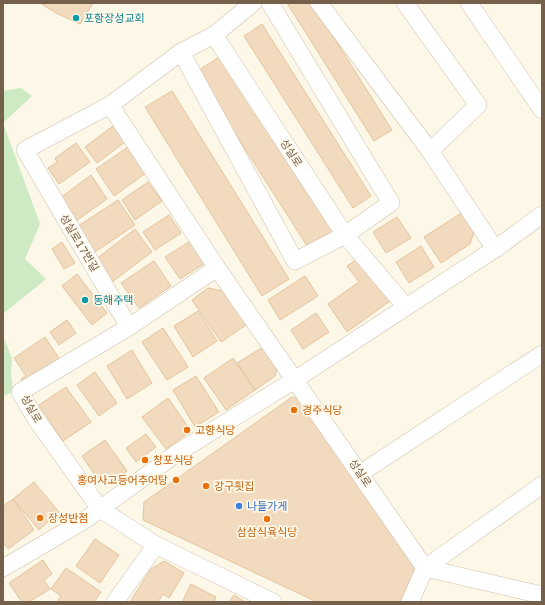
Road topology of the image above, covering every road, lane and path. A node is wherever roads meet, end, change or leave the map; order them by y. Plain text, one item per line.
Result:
1 (253, 3) edge
2 (270, 3) edge
3 (319, 3) edge
4 (405, 3) edge
5 (469, 3) edge
6 (214, 35) junction
7 (181, 52) junction
8 (110, 106) junction
9 (542, 110) edge
10 (430, 151) junction
11 (542, 215) edge
12 (345, 235) junction
13 (495, 249) junction
14 (217, 268) junction
15 (406, 307) junction
16 (129, 327) junction
17 (542, 354) edge
18 (296, 379) junction
19 (361, 474) junction
20 (542, 486) edge
21 (100, 509) junction
22 (156, 545) junction
23 (3, 568) edge
24 (425, 568) junction
25 (542, 595) edge
26 (115, 602) edge
27 (273, 602) edge
28 (410, 602) edge

1 - 6 street
2 - 12 street
3 - 10 street
4 - 10 street
5 - 9 street
6 - 7 street, 성실로17번길
6 - 12 street, 성실로
7 - 8 street, 성실로17번길
7 - 12 street
8 - 14 street
8 - 16 street, 성실로17번길
10 - 13 street
11 - 13 street
12 - 15 street, 성실로
13 - 15 street
14 - 16 street
14 - 18 street
15 - 18 street
16 - 21 street, 성실로
17 - 19 street
18 - 19 street, 성실로
18 - 21 street
19 - 24 street, 성실로
20 - 24 street
21 - 22 street
21 - 23 street
22 - 26 street
22 - 27 street
24 - 25 street
24 - 28 street

